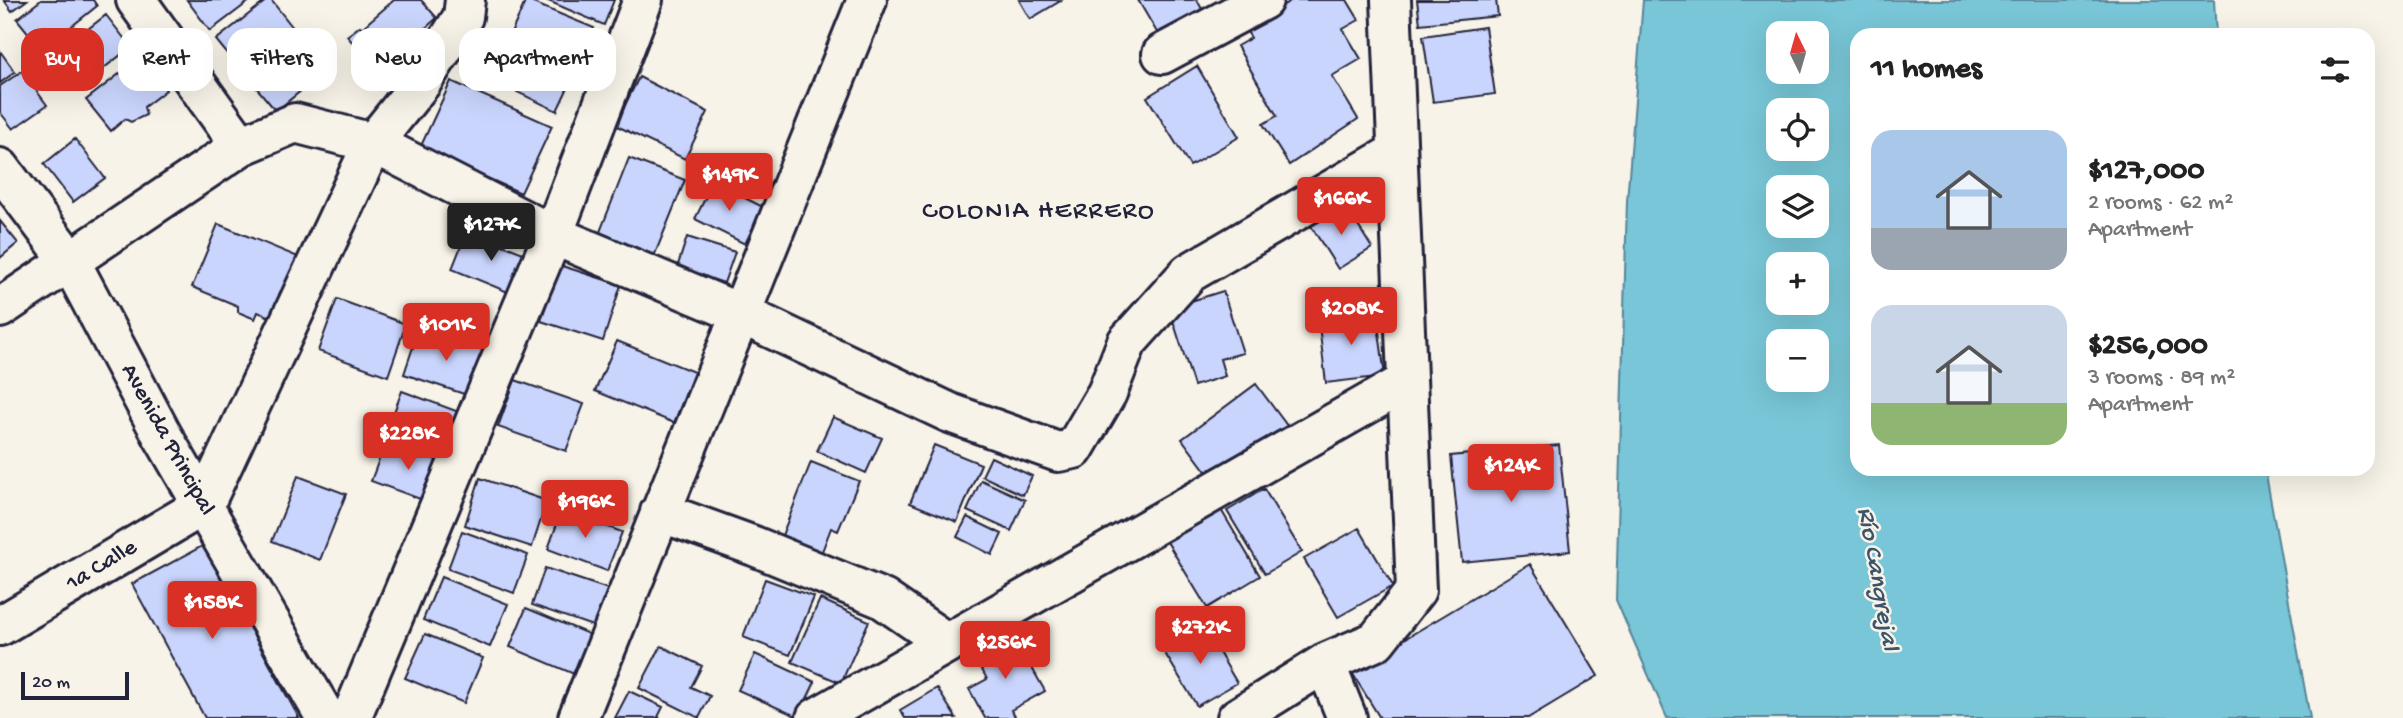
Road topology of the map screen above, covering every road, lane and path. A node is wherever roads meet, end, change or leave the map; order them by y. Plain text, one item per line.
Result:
1 (136, 0) edge
2 (465, 0) edge
3 (643, 0) edge
4 (867, 0) edge
5 (1263, 0) edge
6 (1391, 0) edge
7 (1162, 54) dead end
8 (373, 143) junction
9 (241, 146) junction
10 (1397, 152) junction
11 (0, 168) edge
12 (553, 235) junction
13 (70, 261) junction
14 (0, 308) edge
15 (739, 313) junction
16 (1406, 382) junction
17 (204, 505) junction
18 (660, 512) junction
19 (0, 626) edge
20 (947, 643) junction
21 (1325, 663) junction
22 (326, 718) edge
23 (351, 718) edge
24 (578, 718) edge
25 (816, 718) edge
26 (1237, 718) edge
27 (1347, 718) edge

1 - 9 street
2 - 8 street
3 - 12 street
4 - 15 street
5 - 7 street
6 - 10 street
8 - 9 street
8 - 12 street
8 - 17 street
9 - 13 street
10 - 15 street
10 - 16 street
11 - 13 street, Avenida Principal
12 - 15 street
12 - 23 street
13 - 14 street
13 - 17 street, Avenida Principal
15 - 18 street
16 - 20 street
16 - 21 street
17 - 19 street, 1a Calle
17 - 22 street, Avenida Principal
18 - 20 street
18 - 24 street
20 - 25 street
21 - 26 street
21 - 27 street

